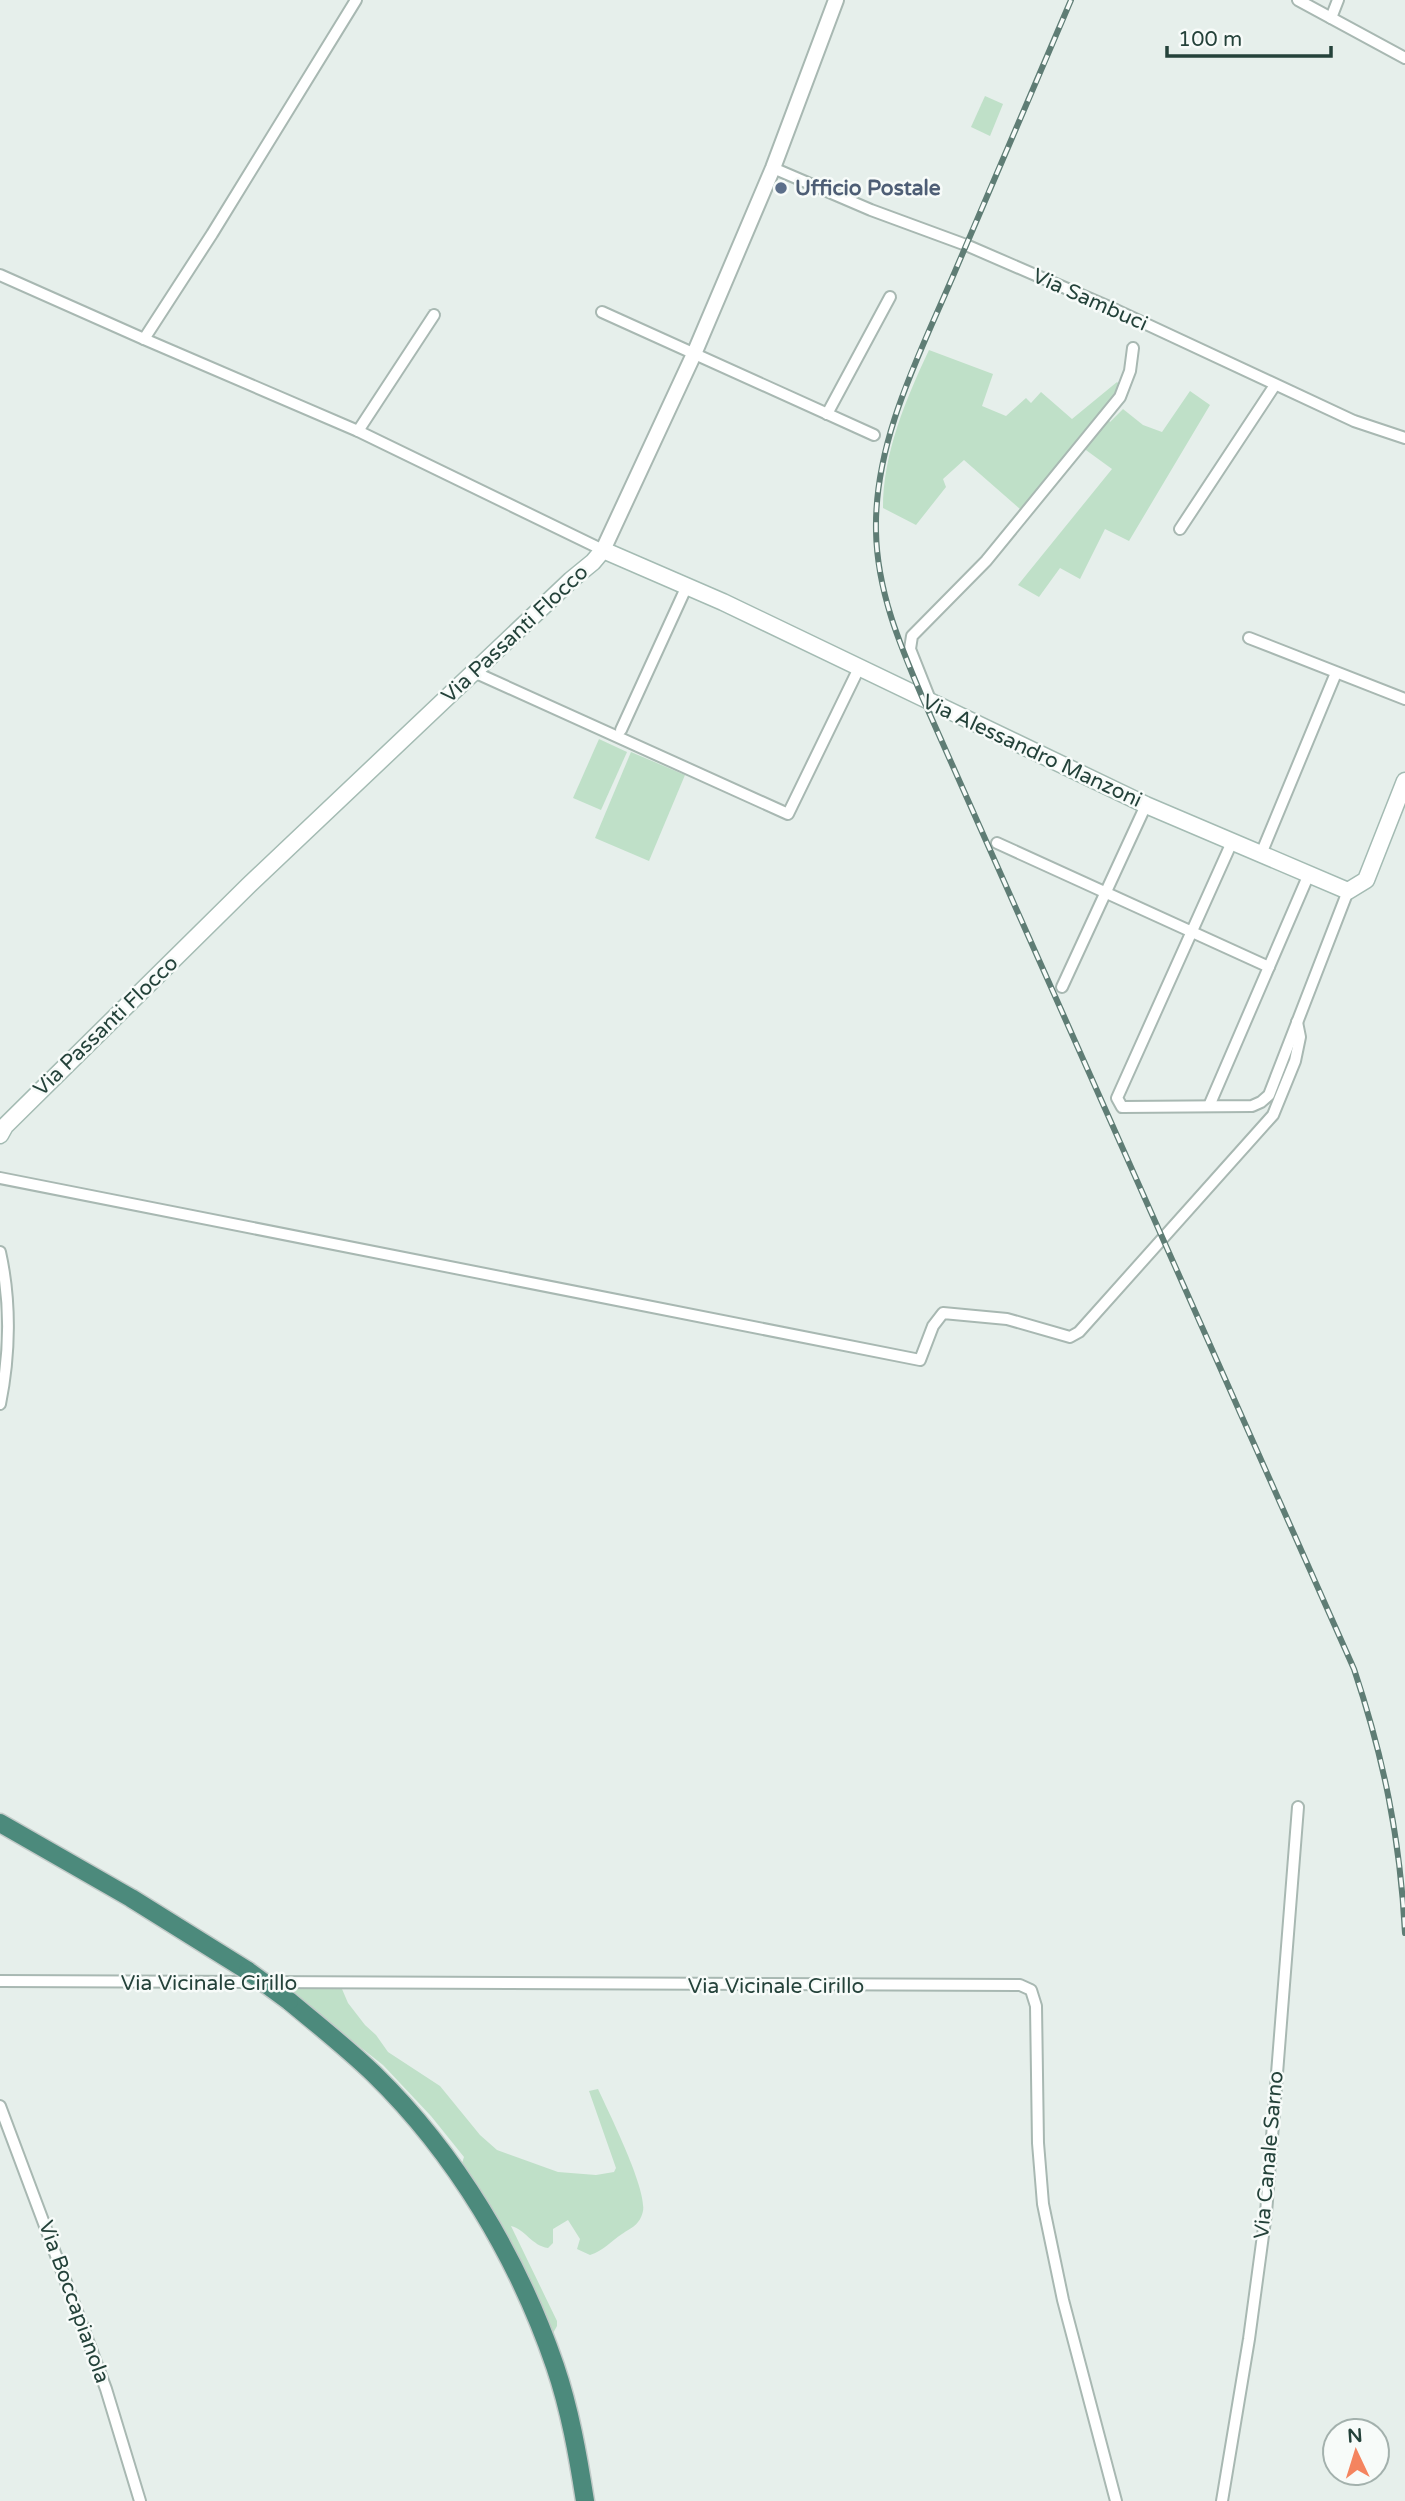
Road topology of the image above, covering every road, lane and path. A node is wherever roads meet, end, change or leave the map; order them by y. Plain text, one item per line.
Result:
1 (356, 0) edge
2 (836, 0) edge
3 (1298, 0) edge
4 (1338, 0) edge
5 (1331, 18) junction
6 (1405, 58) edge
7 (773, 168) junction
8 (0, 275) edge
9 (890, 297) dead end
10 (602, 312) dead end
11 (434, 315) dead end
12 (144, 340) junction
13 (1133, 348) dead end
14 (694, 354) junction
15 (1275, 385) junction
16 (827, 414) junction
17 (358, 431) junction
18 (874, 435) dead end
19 (1405, 438) edge
20 (1180, 528) dead end
21 (603, 550) junction
22 (686, 588) junction
23 (1249, 638) dead end
24 (859, 668) junction
25 (474, 671) junction
26 (1336, 673) junction
27 (1405, 699) edge
28 (931, 704) junction
29 (621, 730) dead end
30 (1405, 781) edge
31 (1146, 805) junction
32 (1232, 842) junction
33 (998, 843) dead end
34 (1261, 854) junction
35 (1309, 874) junction
36 (1349, 891) junction
37 (1106, 894) junction
38 (1192, 932) junction
39 (1269, 967) junction
40 (1062, 987) dead end
41 (1297, 1022) junction
42 (1209, 1106) junction
43 (0, 1135) edge
44 (0, 1178) edge
45 (0, 1252) edge
46 (0, 1404) edge
47 (1297, 1807) dead end
48 (0, 1823) edge
49 (0, 1981) edge
50 (0, 2106) edge
51 (140, 2501) edge
52 (585, 2501) edge
53 (1116, 2501) edge
54 (1222, 2501) edge

1 - 12 street
2 - 7 street, Via Passanti Flocco
3 - 5 street
4 - 5 street
5 - 6 street
7 - 14 street, Via Passanti Flocco
7 - 15 street, Via Sambuci
8 - 12 street
9 - 16 street
10 - 14 street
11 - 17 street
12 - 17 street
13 - 28 street
14 - 16 street
14 - 21 street, Via Passanti Flocco
15 - 19 street, Via Sambuci
15 - 20 street
16 - 18 street
17 - 21 street
21 - 22 main road, Via Alessandro Manzoni
21 - 25 main road, Via Passanti Flocco
22 - 24 main road, Via Alessandro Manzoni
22 - 29 street
23 - 26 street
24 - 25 street
24 - 28 main road, Via Alessandro Manzoni
25 - 43 main road, Via Passanti Flocco
26 - 27 street
26 - 34 street
28 - 31 main road, Via Alessandro Manzoni
30 - 36 main road
31 - 32 main road, Via Alessandro Manzoni
31 - 37 street
32 - 34 main road, Via Alessandro Manzoni
32 - 38 street
33 - 37 street
34 - 35 main road, Via Alessandro Manzoni
35 - 36 main road, Via Alessandro Manzoni
35 - 39 street
36 - 41 street
37 - 38 street
37 - 40 street
38 - 39 street
38 - 42 street
39 - 42 street
41 - 42 street
41 - 44 street
45 - 46 street
47 - 54 street, Via Canale Sarno
48 - 52 highway, bridge
49 - 53 street, Via Vicinale Cirillo
50 - 51 street, Via Boccapianola

